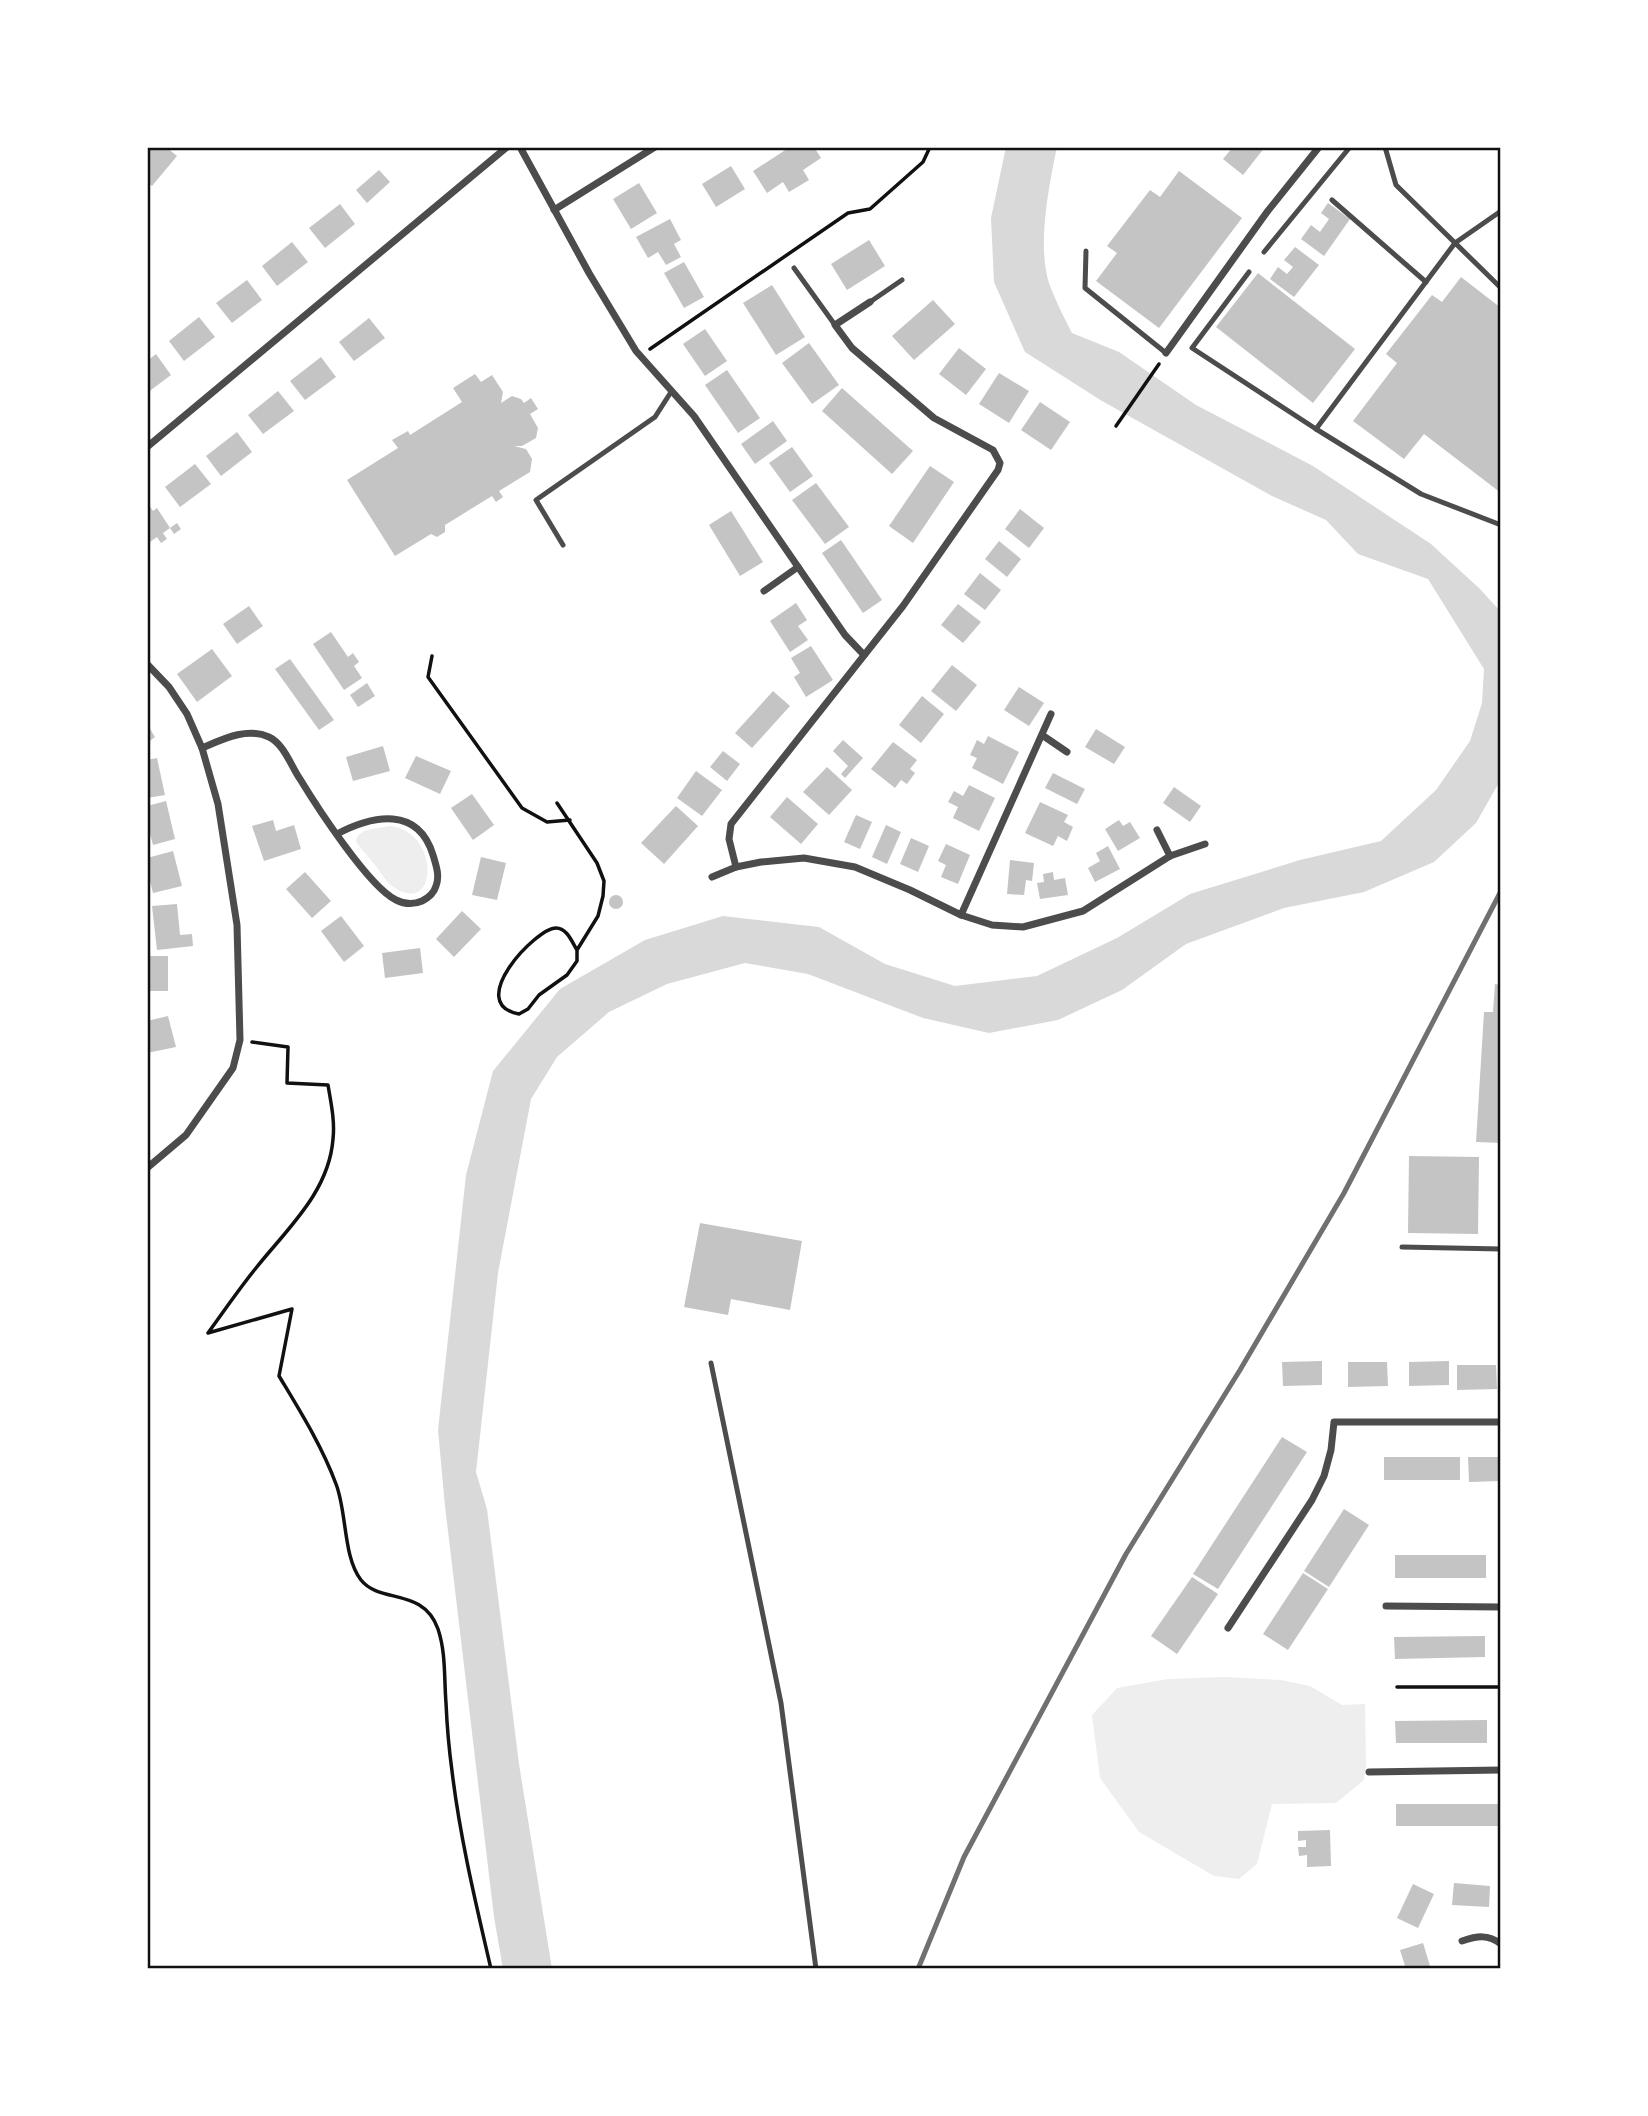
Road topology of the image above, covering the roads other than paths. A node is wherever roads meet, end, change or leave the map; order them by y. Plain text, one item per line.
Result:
1 (508, 147) edge
2 (520, 147) edge
3 (655, 147) edge
4 (1319, 147) edge
5 (1350, 147) edge
6 (1385, 147) edge
7 (1332, 200) dead end
8 (554, 210) junction
9 (1501, 211) edge
10 (1455, 243) junction
11 (1086, 251) dead end
12 (1264, 252) dead end
13 (794, 268) dead end
14 (1249, 272) dead end
15 (902, 280) dead end
16 (1426, 282) junction
17 (1501, 288) edge
18 (870, 302) joint
19 (835, 325) junction
20 (1166, 354) joint
21 (671, 392) junction
22 (1316, 429) junction
23 (147, 447) edge
24 (1501, 525) edge
25 (563, 545) dead end
26 (798, 567) junction
27 (764, 591) dead end
28 (864, 655) junction
29 (147, 664) edge
30 (1051, 714) dead end
31 (1042, 735) junction
32 (202, 748) junction
33 (1068, 752) dead end
34 (1157, 831) dead end
35 (337, 834) junction
36 (1205, 844) dead end
37 (1170, 856) junction
38 (736, 867) junction
39 (712, 877) dead end
40 (961, 915) junction
41 (147, 1168) edge
42 (1402, 1248) dead end
43 (1501, 1249) edge
44 (710, 1363) dead end
45 (1501, 1422) edge
46 (1386, 1606) dead end
47 (1501, 1607) edge
48 (1228, 1628) dead end
49 (1501, 1770) edge
50 (1369, 1772) dead end
51 (1462, 1941) dead end
52 (1501, 1944) edge
53 (816, 1969) edge

1 - 23 street
2 - 8 street
3 - 8 street
4 - 20 street
5 - 12 lane
6 - 10 lane
7 - 16 lane
8 - 21 street
9 - 10 lane
10 - 16 lane
10 - 17 lane
11 - 20 lane
13 - 19 lane
14 - 22 lane
15 - 18 lane
16 - 22 lane
18 - 19 street
19 - 28 street
21 - 25 lane
21 - 26 street
22 - 24 lane
26 - 27 street
26 - 28 street
28 - 38 street
29 - 32 street
30 - 31 street
31 - 33 street
31 - 40 street
32 - 35 street
32 - 41 street
34 - 37 street
35 - 35 street
36 - 37 street
37 - 40 street
38 - 39 street
38 - 40 street
42 - 43 lane
44 - 53 lane
45 - 48 street
46 - 47 street
49 - 50 street
51 - 52 street

